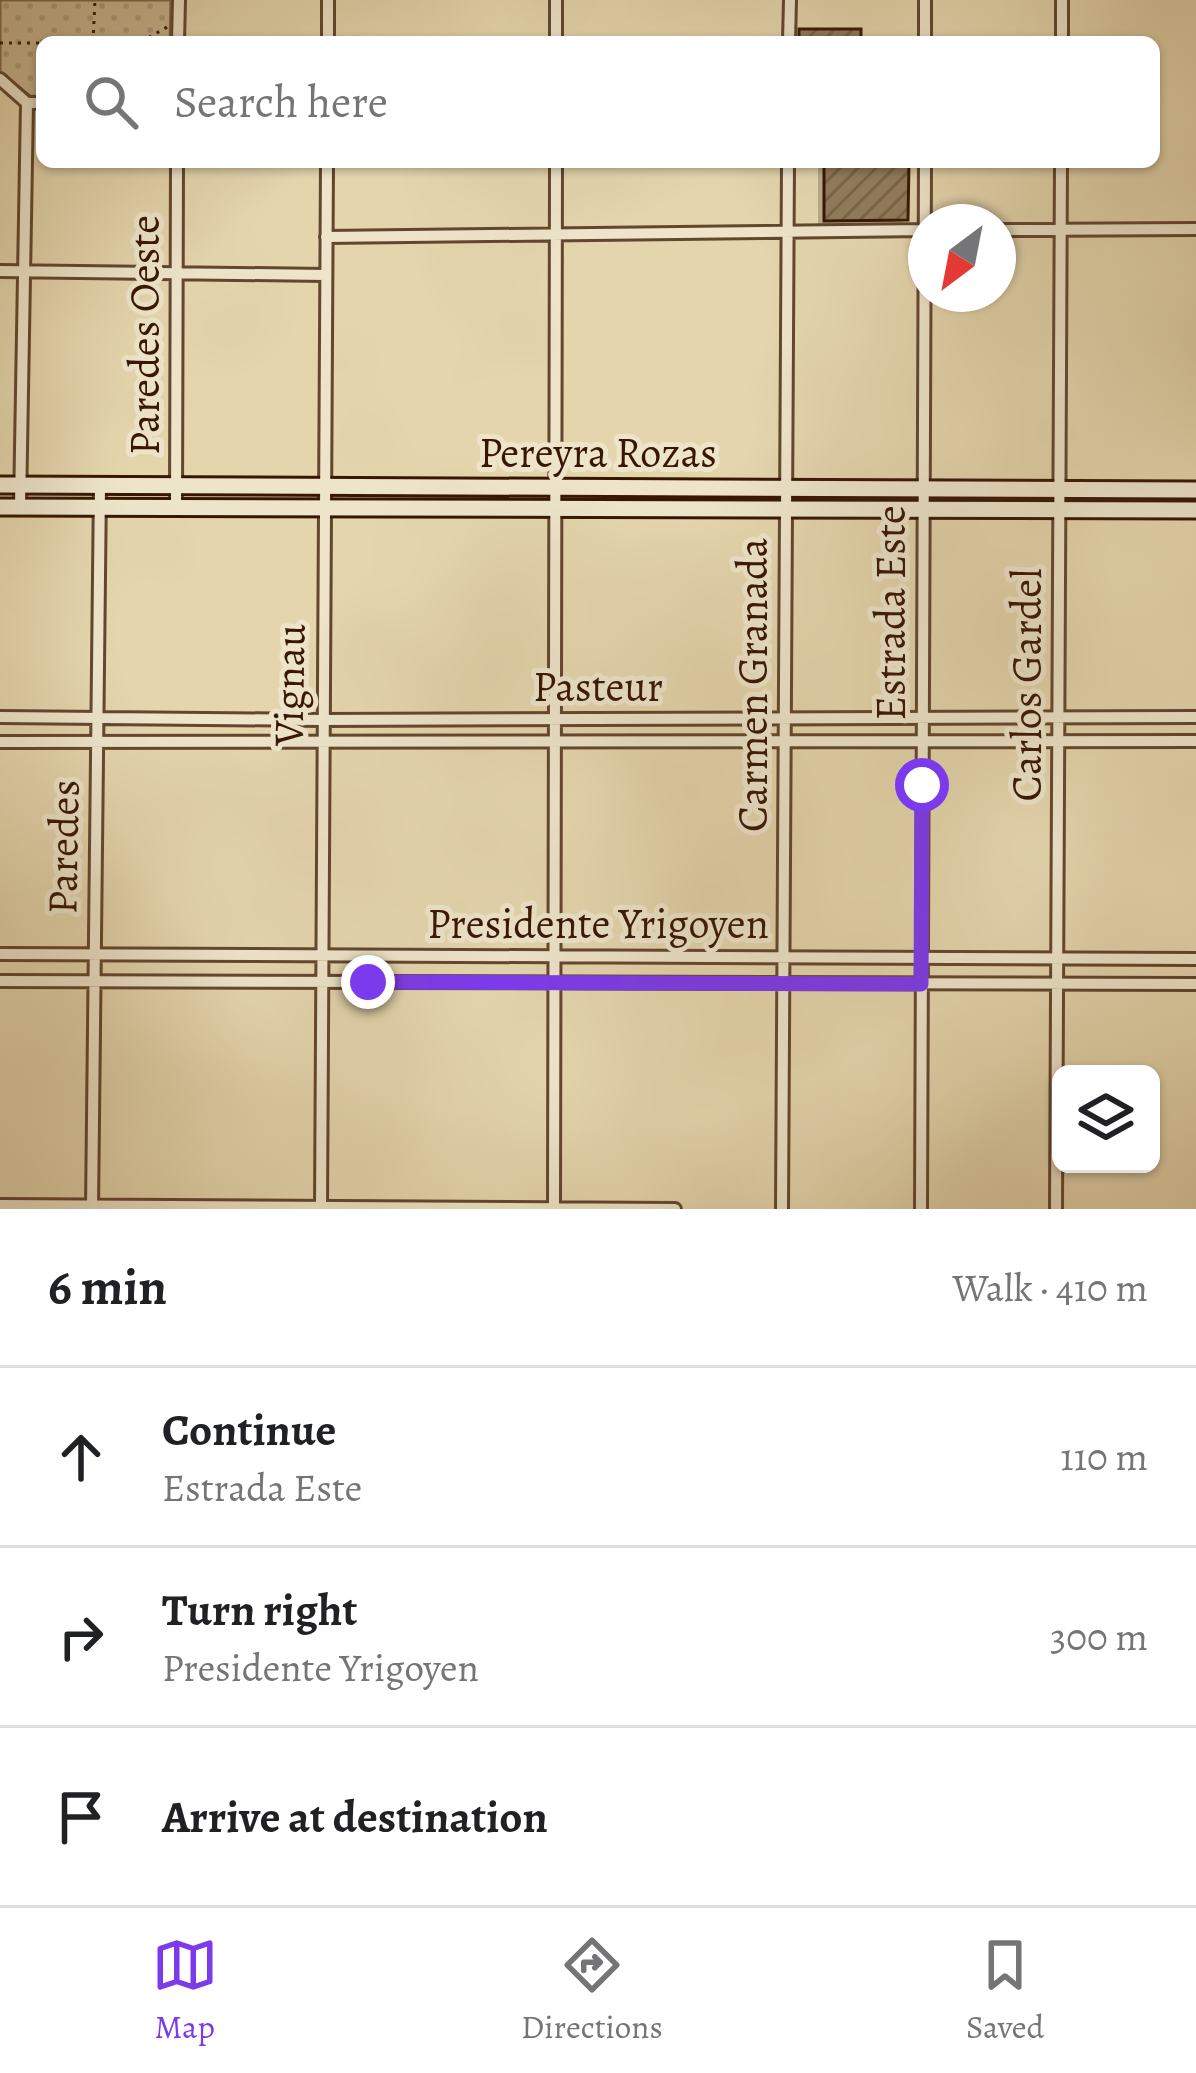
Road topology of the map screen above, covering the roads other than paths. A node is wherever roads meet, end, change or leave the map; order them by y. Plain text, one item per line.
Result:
1 (178, 0) edge
2 (328, 0) edge
3 (556, 0) edge
4 (790, 0) edge
5 (926, 0) edge
6 (1062, 0) edge
7 (178, 36) edge
8 (328, 36) edge
9 (556, 36) edge
10 (789, 36) edge
11 (925, 36) edge
12 (1062, 36) edge
13 (0, 79) edge
14 (27, 103) junction
15 (36, 103) edge
16 (177, 168) edge
17 (327, 168) edge
18 (556, 168) edge
19 (788, 168) edge
20 (925, 168) edge
21 (1061, 168) edge
22 (925, 204) edge
23 (788, 230) junction
24 (908, 230) edge
25 (1016, 230) edge
26 (1061, 230) junction
27 (1196, 230) edge
28 (326, 237) junction
29 (556, 237) junction
30 (0, 271) edge
31 (24, 271) junction
32 (177, 273) junction
33 (326, 275) junction
34 (924, 312) edge
35 (0, 485) edge
36 (20, 485) junction
37 (100, 486) junction
38 (176, 486) junction
39 (323, 487) junction
40 (555, 488) junction
41 (786, 488) junction
42 (923, 489) junction
43 (1060, 490) junction
44 (1196, 490) edge
45 (0, 507) edge
46 (20, 507) junction
47 (100, 507) junction
48 (176, 508) junction
49 (323, 508) junction
50 (555, 509) junction
51 (786, 509) junction
52 (923, 510) junction
53 (1060, 510) junction
54 (1196, 510) edge
55 (0, 717) edge
56 (1058, 717) junction
57 (1196, 717) edge
58 (97, 718) junction
59 (785, 718) junction
60 (922, 718) junction
61 (555, 719) junction
62 (322, 721) junction
63 (0, 742) edge
64 (97, 742) junction
65 (555, 742) junction
66 (785, 742) junction
67 (922, 742) junction
68 (1058, 742) junction
69 (1196, 742) edge
70 (321, 743) junction
71 (0, 954) edge
72 (94, 954) junction
73 (321, 955) junction
74 (554, 956) junction
75 (784, 957) junction
76 (921, 958) junction
77 (1057, 958) junction
78 (1196, 958) edge
79 (0, 981) edge
80 (94, 982) junction
81 (321, 982) junction
82 (554, 983) junction
83 (783, 983) junction
84 (921, 984) junction
85 (1057, 984) junction
86 (1196, 984) edge
87 (0, 1204) edge
88 (92, 1207) edge
89 (321, 1208) edge
90 (554, 1209) edge
91 (675, 1209) edge
92 (782, 1209) edge
93 (920, 1209) edge
94 (1056, 1209) edge

1 - 7 street
2 - 8 street
3 - 9 street
4 - 10 street
5 - 11 street
6 - 12 street
13 - 14 street
14 - 15 street
14 - 31 street
16 - 32 street, Paredes Oeste
17 - 28 street, Vignau
18 - 29 street
19 - 23 street, Carmen Granada
20 - 22 street, Estrada Este
21 - 26 street, Carlos Gardel
23 - 24 street
23 - 29 street
23 - 41 street, Carmen Granada
25 - 26 street
26 - 27 street
26 - 43 street, Carlos Gardel
28 - 29 street
28 - 33 street, Vignau
29 - 40 street
30 - 31 street
31 - 32 street
31 - 36 street
32 - 33 street
32 - 38 street, Paredes Oeste
33 - 39 street, Vignau
34 - 42 street, Estrada Este
35 - 36 street, Pereyra Rozas
36 - 37 street, Pereyra Rozas
36 - 46 street
37 - 38 street, Pereyra Rozas
37 - 47 street, Paredes
38 - 39 street, Pereyra Rozas
38 - 48 street, Paredes Oeste
39 - 40 street, Pereyra Rozas
39 - 49 street, Vignau
40 - 41 street, Pereyra Rozas
40 - 50 street
41 - 42 street, Pereyra Rozas
41 - 51 street, Carmen Granada
42 - 43 street, Pereyra Rozas
42 - 52 street, Estrada Este
43 - 44 street, Pereyra Rozas
43 - 53 street, Carlos Gardel
45 - 46 street, Pereyra Rozas
46 - 47 street, Pereyra Rozas
47 - 48 street, Pereyra Rozas
47 - 58 street, Paredes
48 - 49 street, Pereyra Rozas
49 - 50 street, Pereyra Rozas
49 - 62 street, Vignau
50 - 51 street, Pereyra Rozas
50 - 61 street
51 - 52 street, Pereyra Rozas
51 - 59 street, Carmen Granada
52 - 53 street, Pereyra Rozas
52 - 60 street, Estrada Este
53 - 54 street, Pereyra Rozas
53 - 56 street, Carlos Gardel
55 - 58 street, Pasteur
56 - 57 street, Pasteur
56 - 60 street, Pasteur
56 - 68 street, Carlos Gardel
58 - 62 street, Pasteur
58 - 64 street, Paredes
59 - 60 street, Pasteur
59 - 61 street, Pasteur
59 - 66 street, Carmen Granada
60 - 67 street, Estrada Este
61 - 62 street, Pasteur
61 - 65 street
62 - 70 street, Vignau
63 - 64 street, Pasteur
64 - 70 street, Pasteur
64 - 72 street, Paredes
65 - 66 street, Pasteur
65 - 70 street, Pasteur
65 - 74 street
66 - 67 street, Pasteur
66 - 75 street, Carmen Granada
67 - 68 street, Pasteur
67 - 76 street, Estrada Este
68 - 69 street, Pasteur
68 - 77 street, Carlos Gardel
70 - 73 street, Vignau
71 - 72 street, Presidente Yrigoyen
72 - 73 street, Presidente Yrigoyen
72 - 80 street, Paredes
73 - 74 street, Presidente Yrigoyen
73 - 81 street, Vignau
74 - 75 street, Presidente Yrigoyen
74 - 82 street
75 - 76 street, Presidente Yrigoyen
75 - 83 street, Carmen Granada
76 - 77 street, Presidente Yrigoyen
76 - 84 street, Estrada Este
77 - 78 street, Presidente Yrigoyen
77 - 85 street, Carlos Gardel
79 - 80 street, Presidente Yrigoyen
80 - 81 street, Presidente Yrigoyen
80 - 88 street, Paredes
81 - 82 street, Presidente Yrigoyen
81 - 89 street, Vignau
82 - 83 street, Presidente Yrigoyen
82 - 90 street
83 - 84 street, Presidente Yrigoyen
83 - 92 street, Carmen Granada
84 - 85 street, Presidente Yrigoyen
84 - 93 street, Estrada Este
85 - 86 street, Presidente Yrigoyen
85 - 94 street, Carlos Gardel
87 - 88 street
88 - 89 street
89 - 90 street
90 - 91 street

